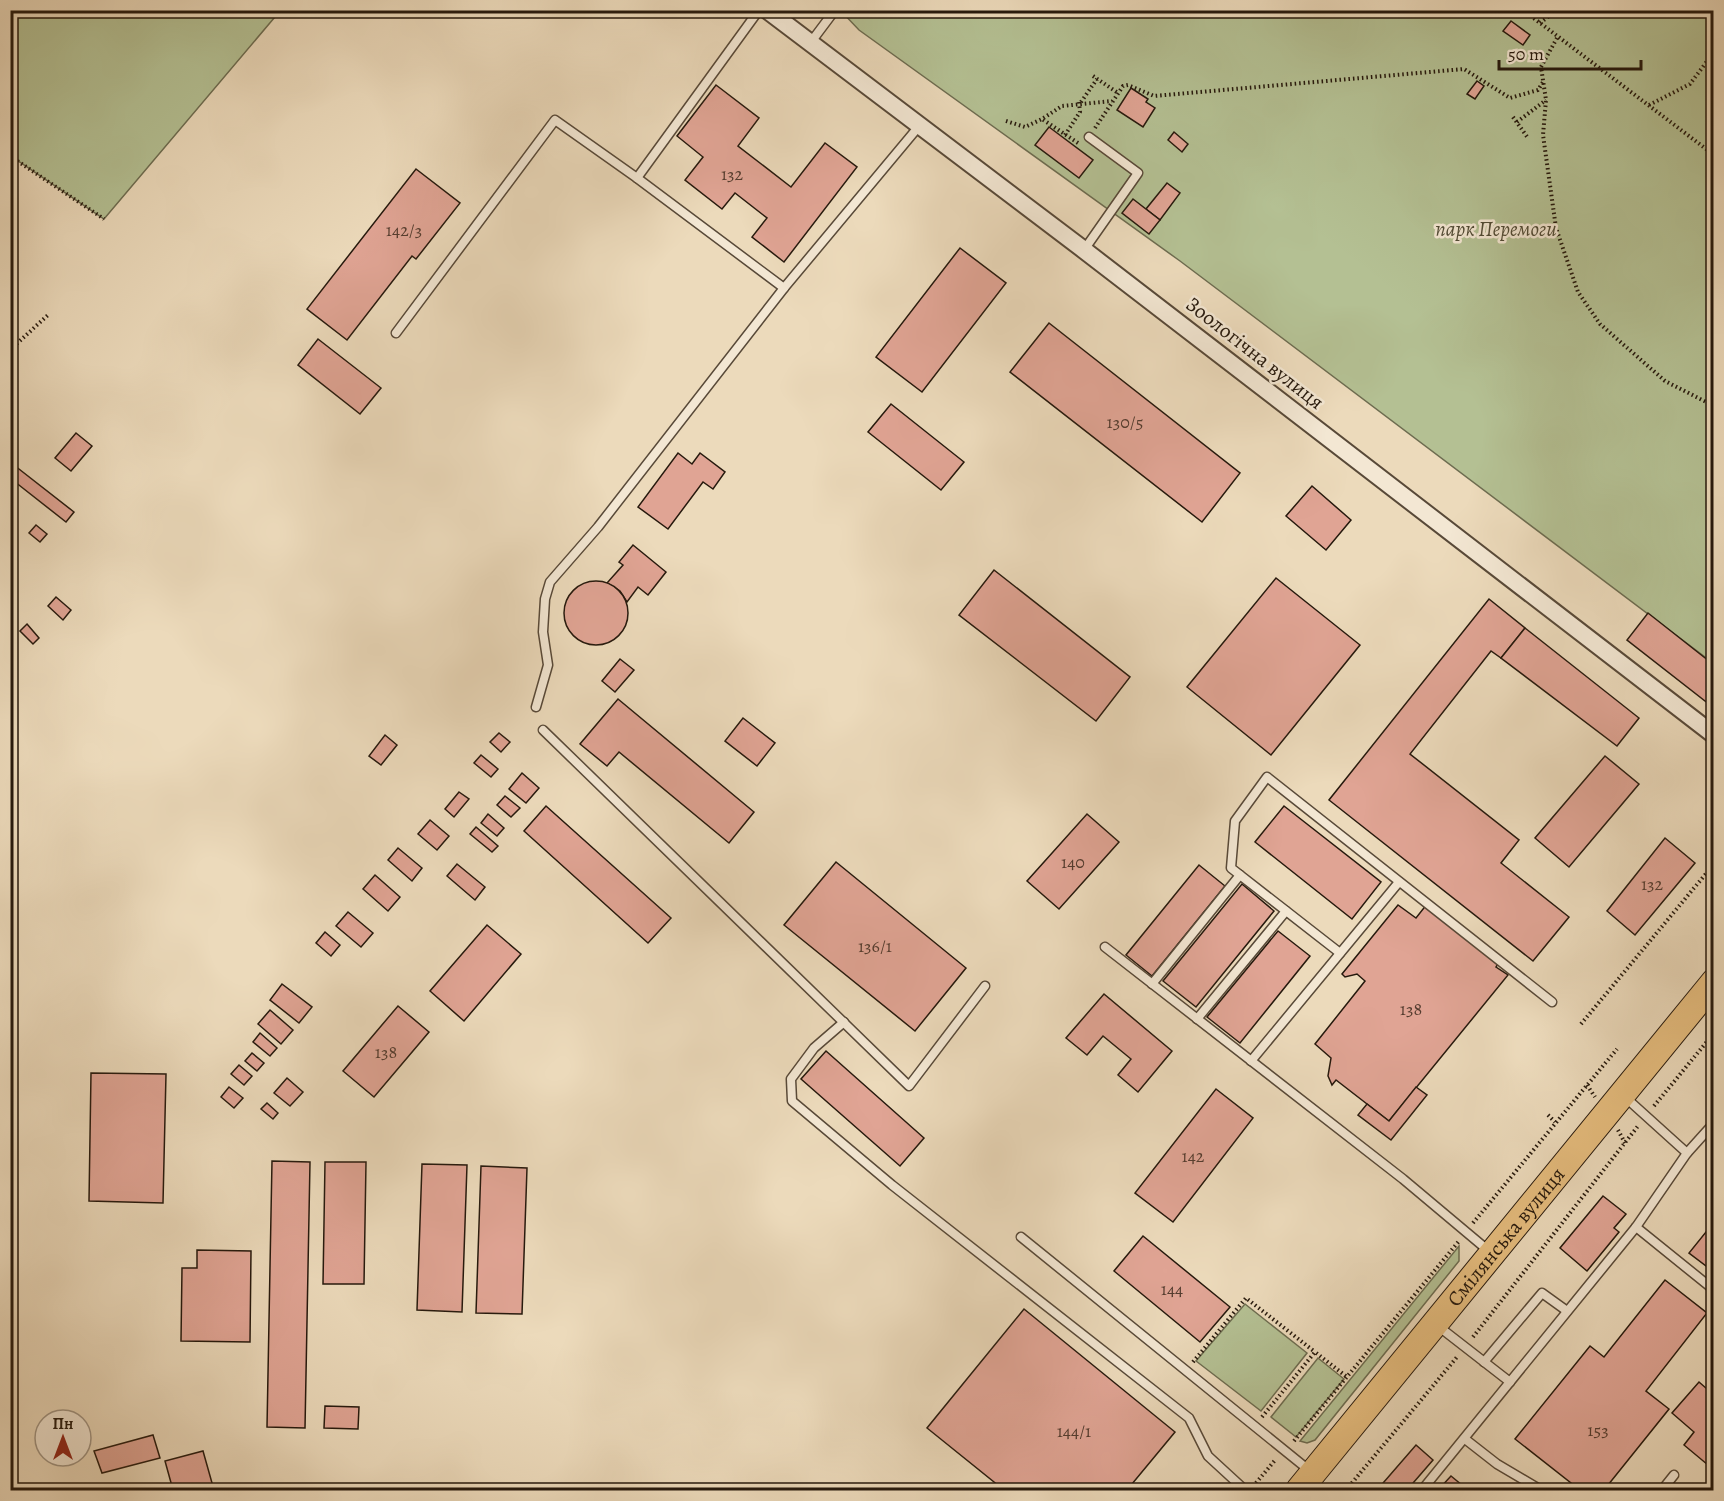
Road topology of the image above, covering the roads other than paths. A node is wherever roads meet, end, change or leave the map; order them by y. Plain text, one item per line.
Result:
1 (759, 10) edge
2 (767, 10) edge
3 (835, 10) edge
4 (811, 42) junction
5 (920, 125) junction
6 (1089, 137) road end
7 (637, 178) junction
8 (1084, 250) junction
9 (784, 288) junction
10 (396, 333) dead end
11 (536, 707) dead end
12 (543, 730) dead end
13 (1713, 735) edge
14 (1240, 875) junction
15 (1399, 882) junction
16 (1286, 910) junction
17 (1105, 947) dead end
18 (1341, 952) junction
19 (1713, 982) edge
20 (1152, 984) junction
21 (985, 986) dead end
22 (1552, 1002) dead end
23 (1197, 1019) junction
24 (844, 1022) junction
25 (1251, 1061) junction
26 (1622, 1094) junction
27 (1713, 1123) edge
28 (1687, 1153) junction
29 (1636, 1227) junction
30 (1021, 1237) dead end
31 (1492, 1254) junction
32 (1713, 1290) edge
33 (1567, 1311) junction
34 (1435, 1324) junction
35 (1484, 1362) junction
36 (1510, 1382) junction
37 (1465, 1439) junction
38 (1674, 1475) dead end
39 (1306, 1482) edge
40 (1245, 1491) edge
41 (1422, 1491) edge
42 (1541, 1491) edge
43 (1662, 1491) edge

1 - 7 lane
2 - 4 street, Зоологічна вулиця
3 - 4 lane
4 - 5 street, Зоологічна вулиця
5 - 8 street, Зоологічна вулиця
5 - 9 lane
6 - 8 lane
7 - 9 lane
7 - 10 lane
8 - 13 street, Зоологічна вулиця
9 - 11 lane
12 - 24 lane
14 - 15 lane
14 - 16 lane
14 - 20 lane
15 - 18 lane
15 - 22 lane
16 - 18 lane
16 - 23 lane
17 - 20 lane
18 - 25 lane
19 - 26 main road, Смілянська вулиця
20 - 23 lane
21 - 24 lane
23 - 25 lane
24 - 40 lane
25 - 31 lane
26 - 28 lane
26 - 31 main road, Смілянська вулиця
27 - 28 lane
28 - 29 lane
29 - 32 lane
29 - 33 lane
30 - 39 lane
31 - 34 main road, Смілянська вулиця
33 - 35 lane
33 - 36 lane
34 - 35 lane
34 - 39 main road, Смілянська вулиця
35 - 36 lane
36 - 37 lane
37 - 41 lane
37 - 42 lane
38 - 43 lane

